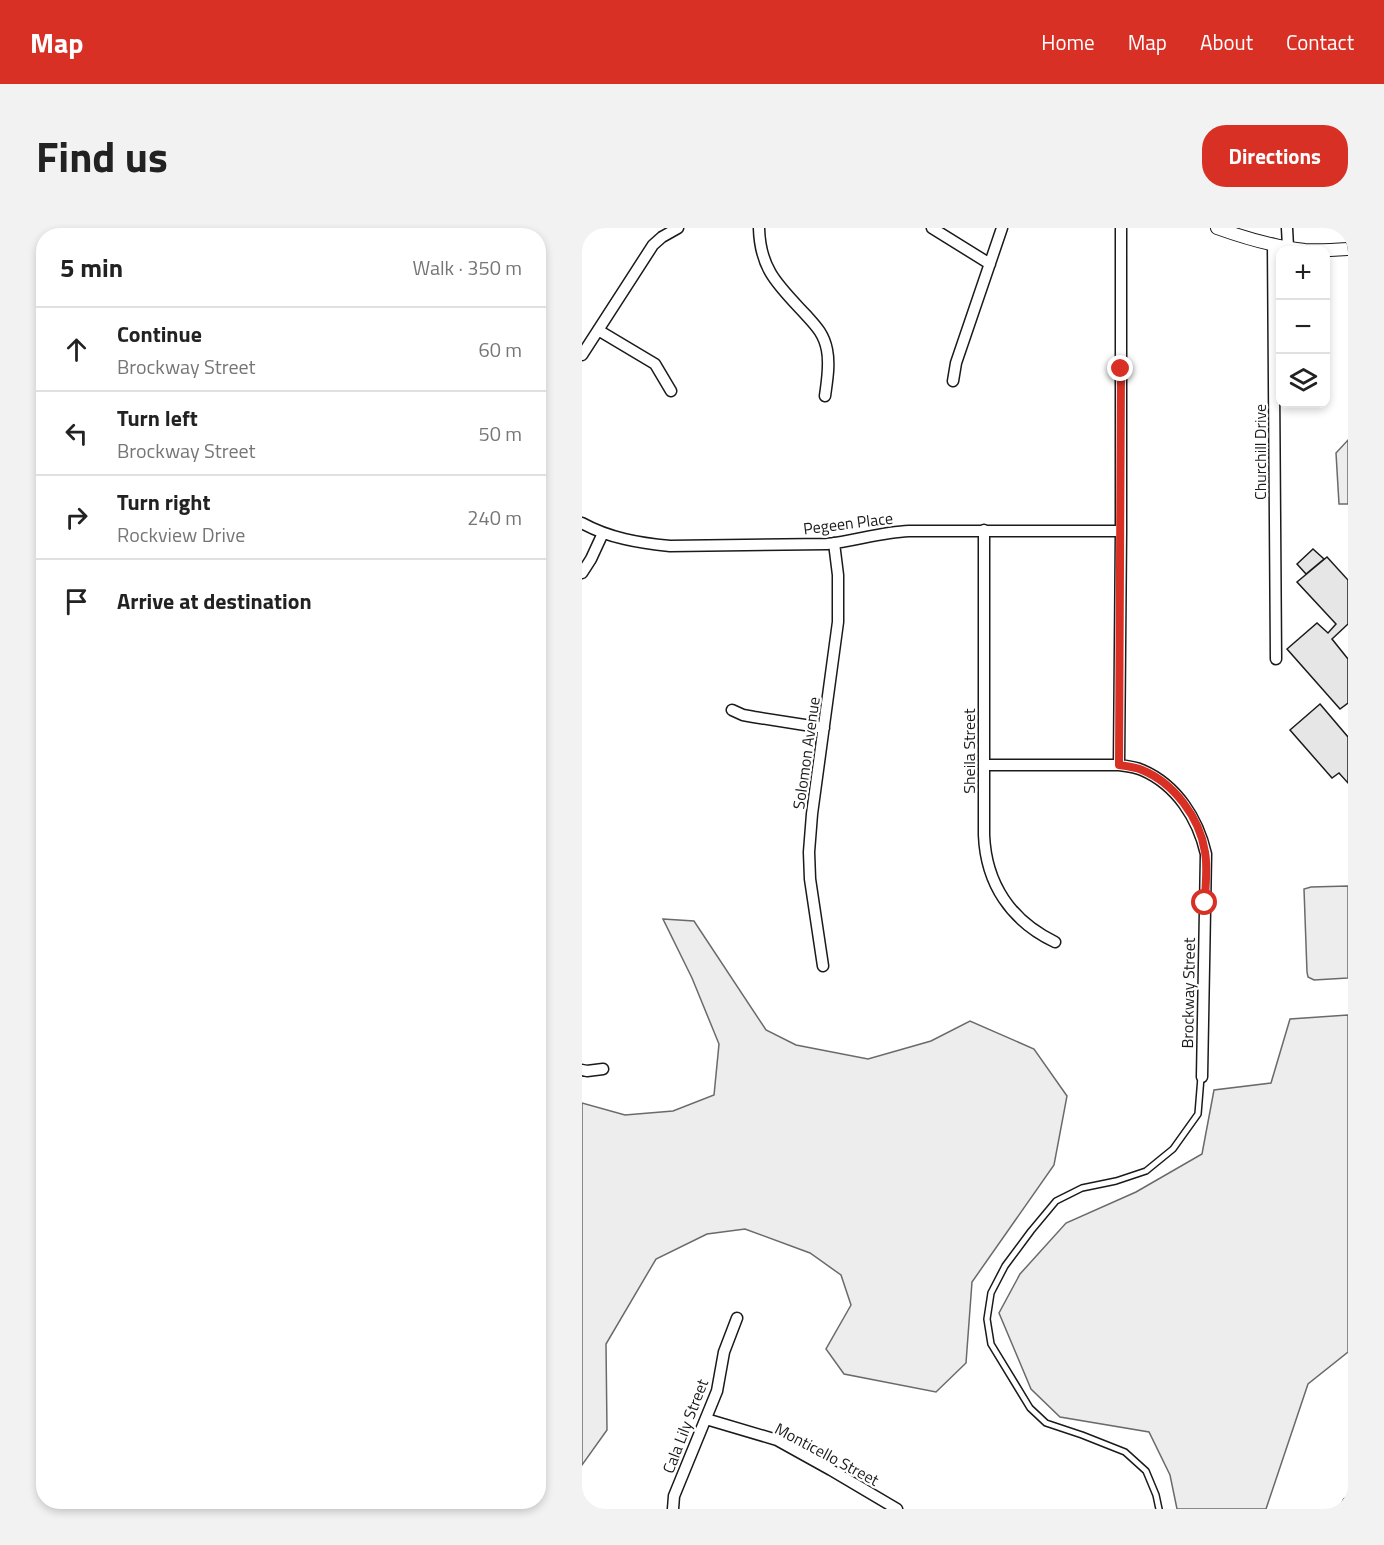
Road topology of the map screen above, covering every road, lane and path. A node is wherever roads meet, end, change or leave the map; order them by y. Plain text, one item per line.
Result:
1 (678, 228) edge
2 (759, 228) edge
3 (932, 228) edge
4 (1002, 228) edge
5 (1121, 228) edge
6 (1217, 228) edge
7 (1287, 228) edge
8 (1273, 244) junction
9 (1283, 246) edge
10 (1288, 246) edge
11 (1330, 249) edge
12 (1348, 249) edge
13 (990, 264) junction
14 (598, 330) junction
15 (582, 355) edge
16 (953, 381) dead end
17 (671, 391) dead end
18 (825, 396) dead end
19 (582, 523) edge
20 (984, 530) junction
21 (1121, 531) junction
22 (603, 533) junction
23 (834, 543) junction
24 (582, 573) edge
25 (1276, 659) dead end
26 (732, 710) dead end
27 (824, 728) junction
28 (984, 765) junction
29 (1119, 765) junction
30 (1055, 942) dead end
31 (823, 966) dead end
32 (603, 1069) dead end
33 (582, 1070) edge
34 (1202, 1077) joint
35 (737, 1318) dead end
36 (706, 1419) junction
37 (1348, 1503) edge
38 (673, 1509) edge
39 (897, 1509) edge
40 (1159, 1509) edge
41 (1346, 1509) edge

1 - 14 street
2 - 18 street
3 - 13 street
4 - 13 street
5 - 21 street
6 - 8 street
7 - 10 street
8 - 9 street
8 - 25 street, Churchill Drive
11 - 12 street
13 - 16 street
14 - 15 street
14 - 17 street
19 - 22 street, Pegeen Place
20 - 21 street, Pegeen Place
20 - 23 street, Pegeen Place
20 - 28 street, Sheila Street
21 - 29 street
22 - 23 street, Pegeen Place
22 - 24 street
23 - 27 street, Solomon Avenue
26 - 27 street
27 - 31 street, Solomon Avenue
28 - 29 street, Brockway Street
28 - 30 street, Sheila Street
29 - 34 street, Brockway Street
32 - 33 street
34 - 40 lane
35 - 36 street, Cala Lily Street
36 - 38 street, Cala Lily Street
36 - 39 street, Monticello Street
37 - 41 street

